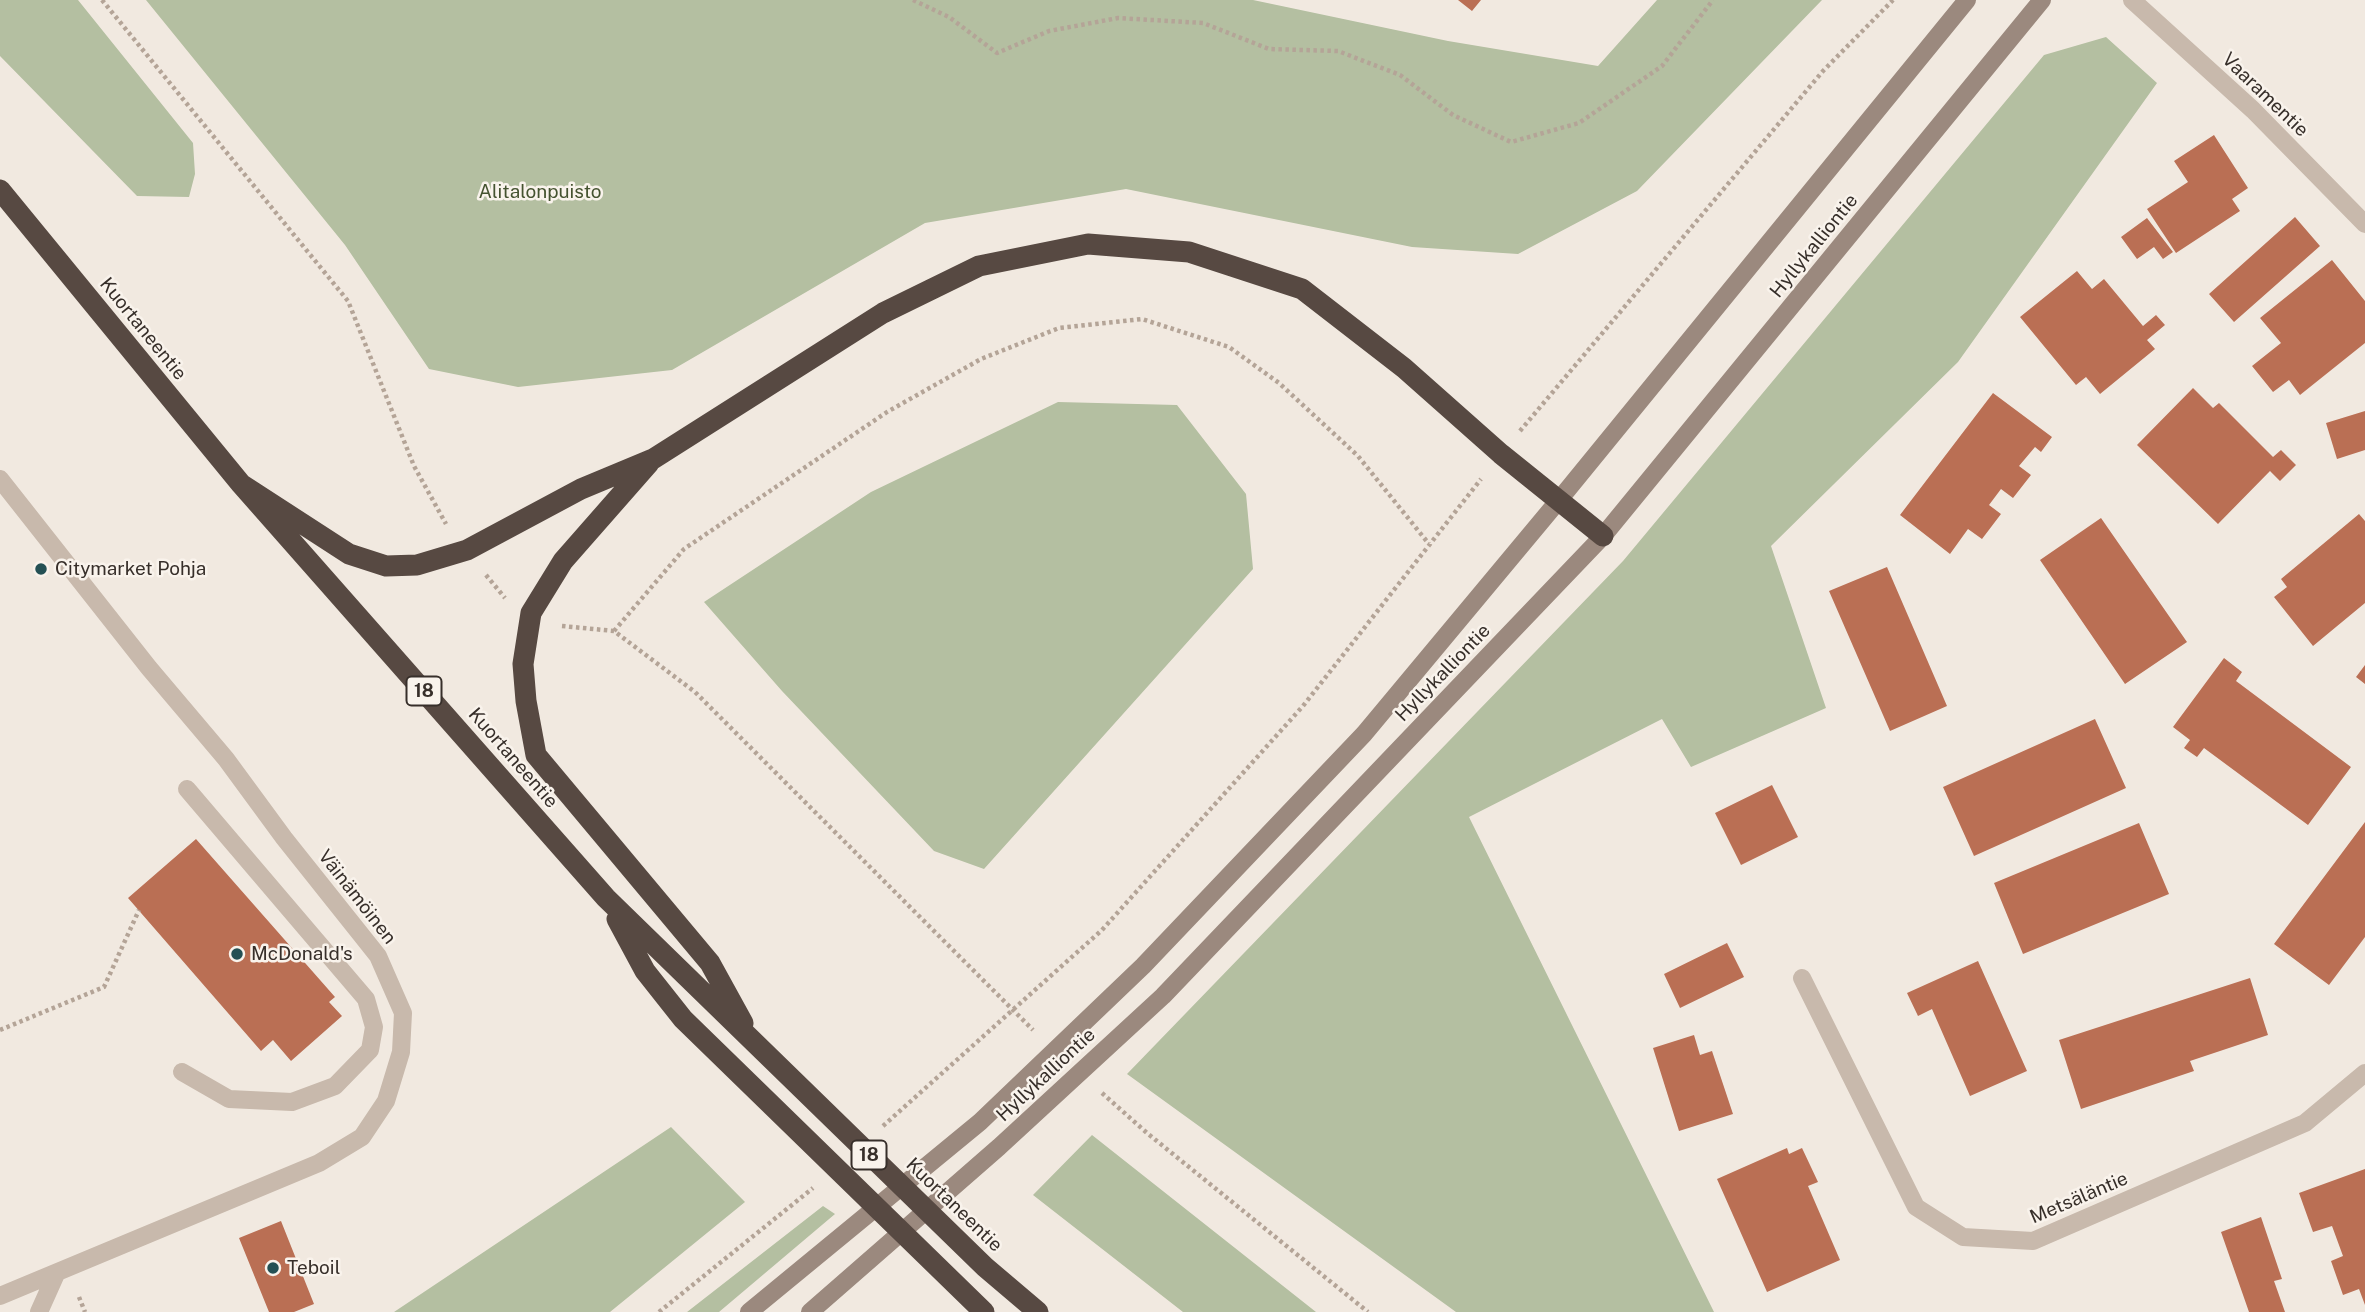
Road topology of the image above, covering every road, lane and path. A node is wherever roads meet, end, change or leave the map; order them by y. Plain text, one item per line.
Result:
1 (102, 0) edge
2 (913, 0) edge
3 (1713, 0) edge
4 (1893, 0) edge
5 (1967, 0) edge
6 (2042, 0) edge
7 (2132, 0) edge
8 (0, 190) edge
9 (2365, 224) edge
10 (1556, 386) dead end
11 (653, 459) junction
12 (0, 479) edge
13 (241, 484) junction
14 (1559, 500) junction
15 (1457, 508) dead end
16 (1603, 536) junction
17 (1429, 544) junction
18 (467, 550) junction
19 (531, 613) junction
20 (614, 631) junction
21 (187, 789) dead end
22 (606, 898) junction
23 (139, 911) dead end
24 (1802, 978) dead end
25 (0, 1030) edge
26 (1040, 1036) dead end
27 (754, 1044) junction
28 (181, 1072) dead end
29 (2365, 1073) edge
30 (1098, 1089) dead end
31 (874, 1133) dead end
32 (822, 1180) dead end
33 (56, 1274) junction
34 (0, 1296) edge
35 (39, 1312) edge
36 (659, 1312) edge
37 (749, 1312) edge
38 (810, 1312) edge
39 (984, 1312) edge
40 (1038, 1312) edge
41 (1368, 1312) edge

1 - 18 path
2 - 3 path
4 - 10 path
5 - 14 main road, Hyllykalliontie
6 - 16 main road, Hyllykalliontie
7 - 9 street, Vaaramentie
8 - 13 highway, Kuortaneentie / 18
11 - 14 highway
11 - 18 highway
11 - 19 highway
12 - 33 street, Väinämöinen
13 - 18 highway
13 - 22 highway, Kuortaneentie / 18
14 - 16 highway
14 - 37 main road, Hyllykalliontie
15 - 17 path
16 - 38 main road, Hyllykalliontie
17 - 20 path
17 - 31 path
18 - 19 path
19 - 20 path
19 - 27 highway
20 - 26 path
21 - 28 street
22 - 27 highway, Kuortaneentie / 18
22 - 39 highway
23 - 25 path
24 - 29 street, Metsäläntie
27 - 40 highway, Kuortaneentie / 18
30 - 41 path
32 - 36 path
33 - 34 street, Väinämöinen
33 - 35 street

